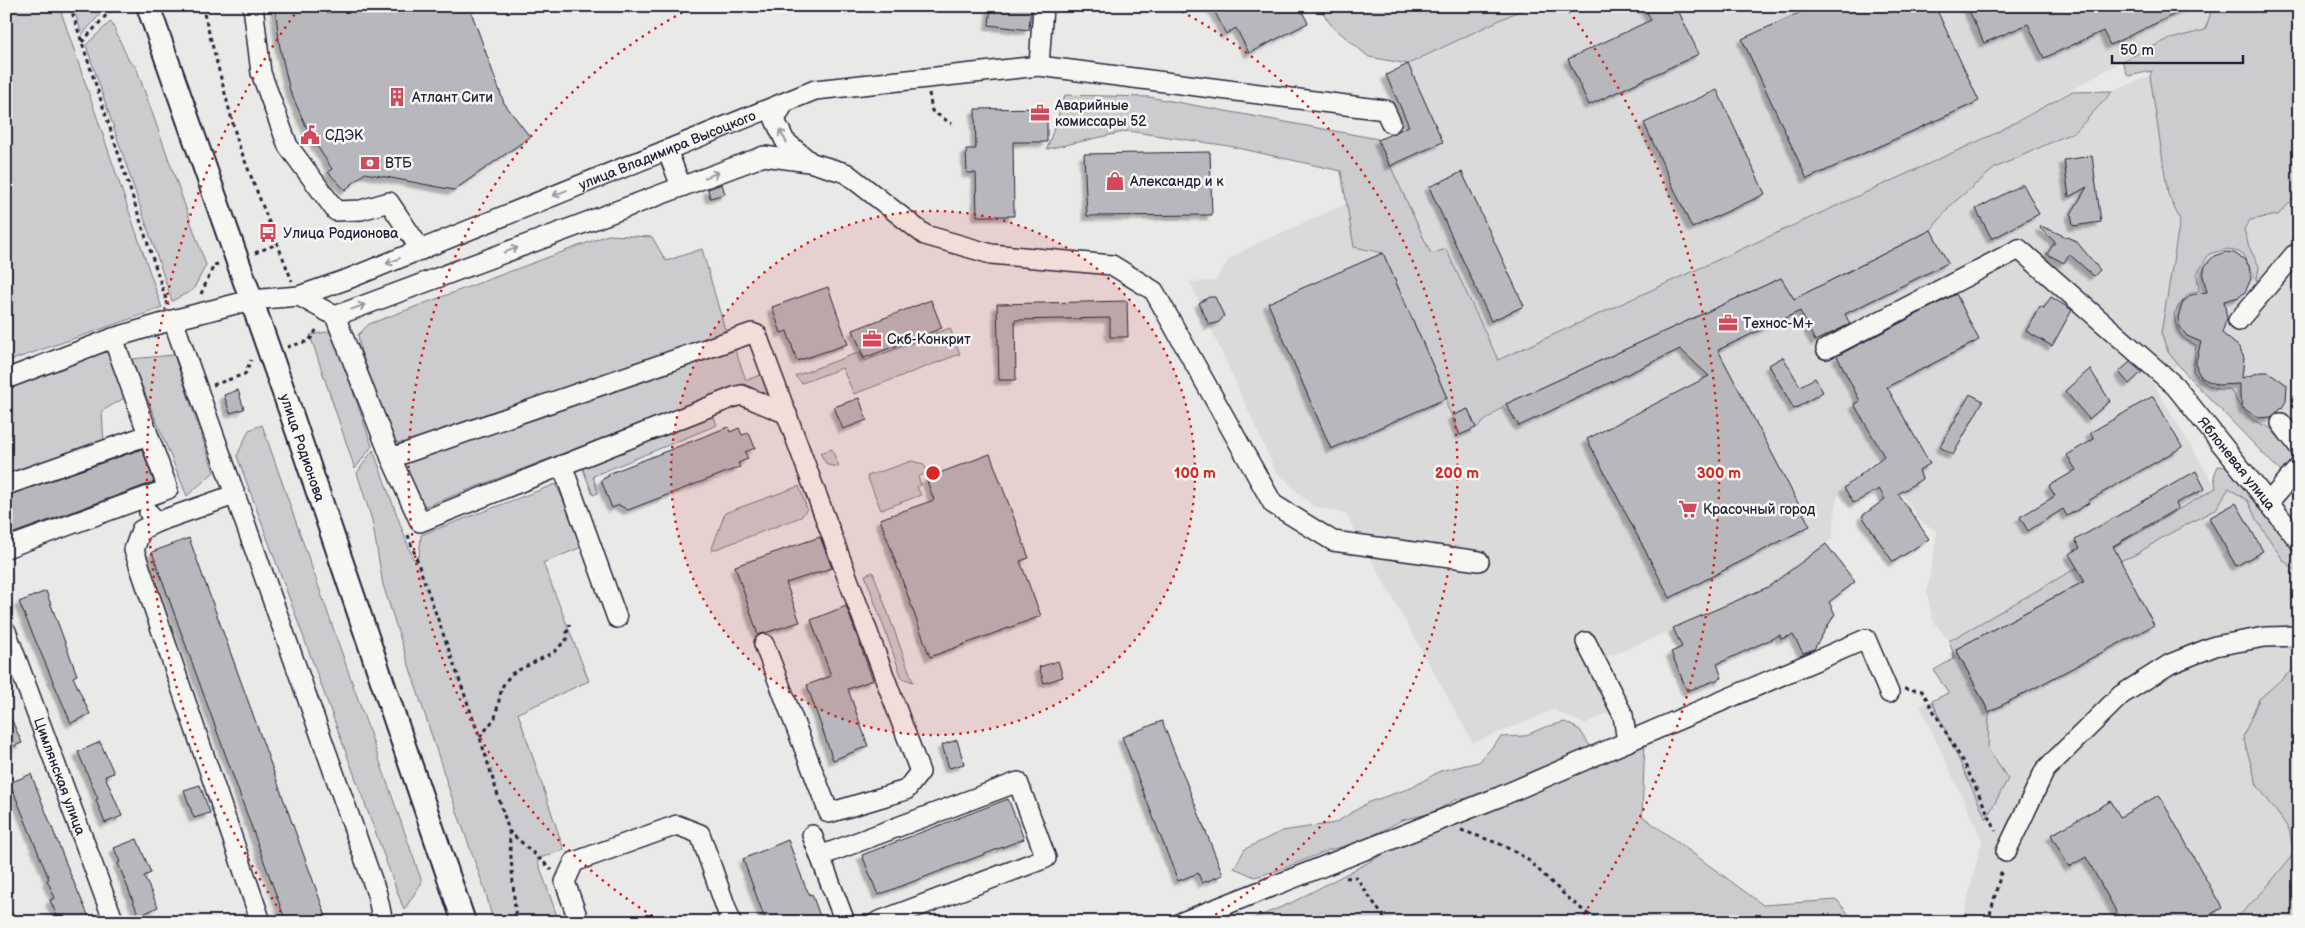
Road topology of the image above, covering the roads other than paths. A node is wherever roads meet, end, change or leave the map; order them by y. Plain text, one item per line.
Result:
1 (148, 6) edge
2 (253, 6) edge
3 (1043, 6) edge
4 (1039, 66) junction
5 (784, 103) junction
6 (1391, 123) dead end
7 (667, 150) junction
8 (809, 162) junction
9 (681, 186) junction
10 (421, 250) junction
11 (2299, 253) edge
12 (299, 296) junction
13 (251, 300) junction
14 (172, 320) junction
15 (2238, 321) dead end
16 (330, 323) junction
17 (113, 338) junction
18 (1826, 349) dead end
19 (6, 379) edge
20 (787, 414) junction
21 (2281, 423) dead end
22 (148, 435) junction
23 (2299, 447) edge
24 (391, 458) junction
25 (562, 465) junction
26 (2299, 467) edge
27 (6, 485) edge
28 (234, 495) junction
29 (138, 500) junction
30 (2268, 503) junction
31 (156, 522) junction
32 (2299, 541) edge
33 (6, 548) edge
34 (1479, 560) dead end
35 (617, 618) dead end
36 (6, 631) edge
37 (2299, 636) edge
38 (1586, 642) dead end
39 (764, 644) dead end
40 (1888, 690) road end
41 (1627, 742) junction
42 (812, 834) dead end
43 (2006, 852) road end
44 (820, 856) junction
45 (453, 889) junction
46 (114, 922) edge
47 (262, 922) edge
48 (384, 922) edge
49 (458, 922) edge
50 (464, 922) edge
51 (579, 922) edge
52 (731, 922) edge
53 (845, 922) edge
54 (877, 922) edge
55 (1182, 922) edge

1 - 13 main road, улица Родионова
2 - 10 street
3 - 4 street
4 - 5 street, улица Владимира Высоцкого
4 - 6 street, улица Владимира Высоцкого
5 - 7 street, улица Владимира Высоцкого
8 -> 5 street
7 - 9 street
7 -> 10 street, улица Владимира Высоцкого
9 -> 8 street
8 - 34 street
16 -> 9 street
10 -> 12 street, улица Владимира Высоцкого
11 - 15 street
12 - 13 street, улица Владимира Высоцкого
12 - 16 street
13 - 14 street, улица Владимира Высоцкого
13 - 45 main road, улица Родионова
14 - 17 street, улица Владимира Высоцкого
14 - 28 street
16 - 24 street
17 - 19 street, улица Владимира Высоцкого
17 - 22 street
18 - 30 street, Яблоневая улица
20 - 24 street
20 - 25 street
20 - 39 street
21 - 23 street
22 - 27 street
22 - 29 street
24 - 25 street
25 - 35 street
26 - 30 street
28 - 31 street
28 - 48 street
29 - 31 street
29 - 33 street
30 - 32 street, Яблоневая улица
31 - 47 street
36 - 46 street, Цимлянская улица
37 - 43 street
38 - 41 street
40 - 41 street
41 - 55 street
42 - 44 street
44 - 53 street
44 - 54 street
45 - 49 main road, улица Родионова
45 - 50 main road, улица Родионова
51 - 52 street

